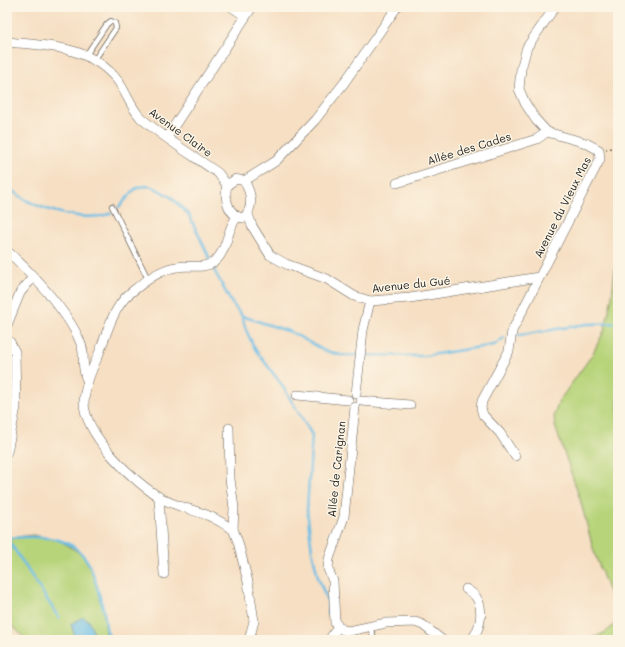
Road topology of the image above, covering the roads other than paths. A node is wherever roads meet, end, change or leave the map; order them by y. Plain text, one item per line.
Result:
1 (232, 7) edge
2 (252, 7) edge
3 (397, 7) edge
4 (555, 7) edge
5 (245, 16) junction
6 (7, 42) edge
7 (86, 55) junction
8 (95, 59) junction
9 (547, 132) junction
10 (167, 137) junction
11 (244, 181) junction
12 (397, 184) dead end
13 (227, 185) junction
14 (112, 206) dead end
15 (248, 214) junction
16 (237, 217) junction
17 (7, 251) edge
18 (33, 277) junction
19 (539, 277) junction
20 (148, 279) junction
21 (370, 302) junction
22 (7, 325) edge
23 (7, 340) edge
24 (87, 380) junction
25 (297, 395) dead end
26 (355, 400) junction
27 (410, 405) dead end
28 (229, 428) dead end
29 (7, 452) edge
30 (515, 456) dead end
31 (160, 498) junction
32 (232, 529) junction
33 (164, 574) dead end
34 (466, 589) dead end
35 (338, 626) junction
36 (370, 628) junction
37 (249, 640) edge
38 (329, 640) edge
39 (375, 640) edge
40 (442, 640) edge
41 (471, 640) edge

1 - 5 street
2 - 5 street
3 - 11 street
4 - 9 street
5 - 10 street
6 - 7 street, Avenue Claire
7 - 8 street, Avenue Claire
7 - 8 lane
8 - 10 street, Avenue Claire
9 - 12 street, Allée des Cades
9 - 19 street, Avenue du Vieux Mas
10 - 13 street, Avenue Claire
11 - 13 street
11 - 15 street
13 - 16 street
14 - 20 lane
15 - 16 street
15 - 21 street, Avenue du Gué
16 - 20 street
17 - 18 street
18 - 22 street
18 - 24 street
19 - 21 street, Avenue du Gué
19 - 30 street, Avenue du Vieux Mas
20 - 24 street
21 - 26 street, Allée de Carignan
23 - 29 street
24 - 31 street
25 - 26 street
26 - 27 street
26 - 35 street, Allée de Carignan
28 - 32 street
31 - 32 street
31 - 33 street
32 - 37 street
34 - 41 street
35 - 36 street
35 - 38 street
36 - 39 lane
36 - 40 street

